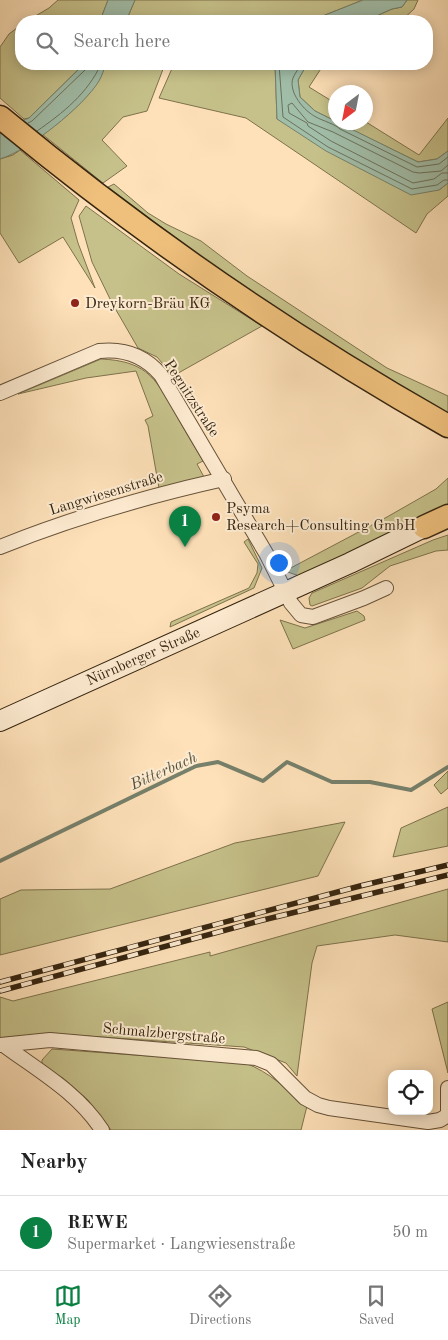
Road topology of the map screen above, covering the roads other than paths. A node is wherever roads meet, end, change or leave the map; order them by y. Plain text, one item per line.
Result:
1 (0, 117) edge
2 (0, 393) edge
3 (448, 426) edge
4 (224, 479) junction
5 (448, 516) edge
6 (448, 526) edge
7 (424, 528) junction
8 (0, 547) edge
9 (386, 588) dead end
10 (286, 592) junction
11 (0, 721) edge
12 (2, 1046) edge
13 (448, 1088) edge
14 (448, 1115) edge
15 (102, 1130) edge

1 - 3 main road
2 - 4 street, Pegnitzstraße
4 - 8 street, Langwiesenstraße
4 - 10 street, Pegnitzstraße
5 - 7 main road
6 - 7 main road
7 - 10 main road, Nürnberger Straße
9 - 10 street
10 - 11 main road, Nürnberger Straße
12 - 14 street, Schmalzbergstraße
12 - 15 street
13 - 14 street

